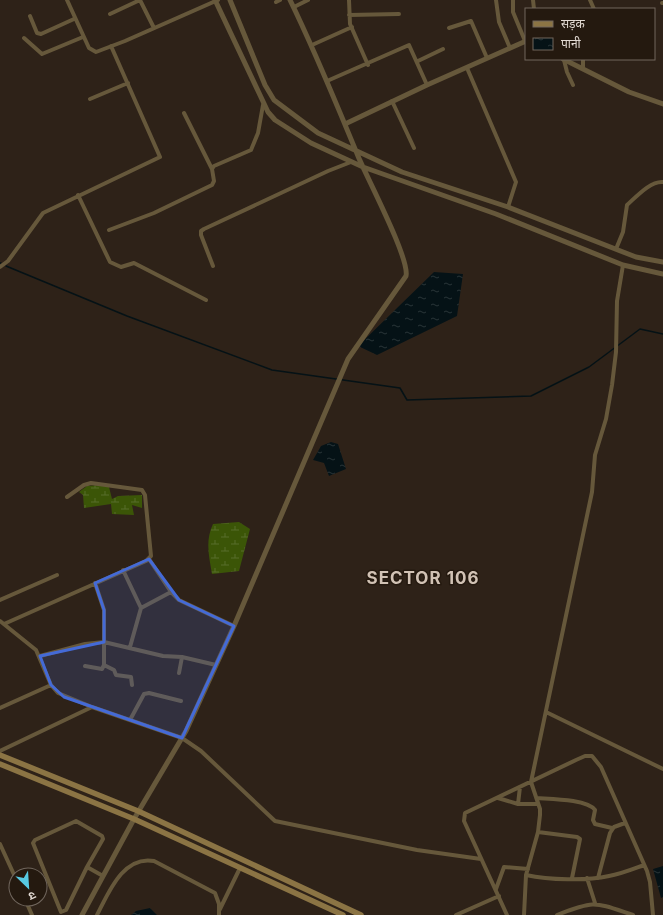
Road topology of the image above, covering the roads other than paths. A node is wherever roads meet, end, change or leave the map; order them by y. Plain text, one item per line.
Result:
1 (67, 0) edge
2 (217, 0) edge
3 (230, 0) edge
4 (290, 0) edge
5 (308, 0) edge
6 (348, 0) edge
7 (496, 0) edge
8 (513, 0) edge
9 (209, 2) edge
10 (294, 7) junction
11 (110, 14) dead end
12 (399, 14) dead end
13 (349, 15) junction
14 (30, 16) dead end
15 (74, 19) junction
16 (352, 27) junction
17 (154, 28) junction
18 (449, 28) dead end
19 (83, 37) junction
20 (24, 38) dead end
21 (525, 41) edge
22 (312, 45) junction
23 (111, 46) junction
24 (510, 48) junction
25 (443, 49) dead end
26 (487, 58) junction
27 (564, 60) edge
28 (566, 60) edge
29 (583, 60) edge
30 (418, 61) junction
31 (368, 65) junction
32 (467, 68) junction
33 (583, 69) junction
34 (327, 81) junction
35 (128, 83) junction
36 (427, 85) junction
37 (572, 85) dead end
38 (90, 99) dead end
39 (392, 101) junction
40 (663, 104) edge
41 (263, 105) junction
42 (184, 113) dead end
43 (345, 124) junction
44 (414, 148) dead end
45 (356, 152) junction
46 (351, 162) junction
47 (364, 167) junction
48 (212, 169) junction
49 (663, 182) edge
50 (78, 195) junction
51 (508, 207) junction
52 (109, 230) dead end
53 (616, 248) junction
54 (663, 262) edge
55 (623, 265) junction
56 (213, 266) dead end
57 (0, 267) edge
58 (663, 274) edge
59 (206, 300) dead end
60 (67, 497) dead end
61 (149, 559) junction
62 (123, 570) junction
63 (57, 575) dead end
64 (95, 582) junction
65 (171, 592) junction
66 (0, 600) edge
67 (141, 608) junction
68 (0, 620) edge
69 (4, 624) junction
70 (234, 626) junction
71 (104, 642) junction
72 (130, 647) junction
73 (40, 656) junction
74 (182, 656) junction
75 (104, 665) junction
76 (216, 665) junction
77 (85, 666) dead end
78 (179, 673) dead end
79 (51, 685) junction
80 (132, 685) dead end
81 (181, 701) dead end
82 (92, 707) junction
83 (0, 708) edge
84 (546, 712) junction
85 (130, 720) junction
86 (182, 738) junction
87 (0, 751) edge
88 (0, 755) edge
89 (0, 764) edge
90 (663, 769) edge
91 (530, 782) junction
92 (520, 787) junction
93 (498, 798) junction
94 (537, 798) junction
95 (518, 804) junction
96 (538, 804) junction
97 (138, 811) junction
98 (134, 819) junction
99 (625, 823) junction
100 (612, 828) junction
101 (538, 832) junction
102 (0, 844) edge
103 (481, 859) junction
104 (644, 865) junction
105 (11, 867) edge
106 (87, 867) junction
107 (240, 868) junction
108 (528, 869) junction
109 (526, 875) junction
110 (103, 876) junction
111 (572, 878) junction
112 (587, 878) junction
113 (598, 878) junction
114 (496, 889) junction
115 (499, 896) junction
116 (595, 903) junction
117 (219, 913) edge
118 (82, 915) edge
119 (97, 915) edge
120 (343, 915) edge
121 (361, 915) edge
122 (456, 915) edge
123 (507, 915) edge
124 (524, 915) edge
125 (556, 915) edge
126 (633, 915) edge
127 (653, 915) edge

1 - 15 street
2 - 9 street
2 - 41 street
3 - 45 street
4 - 10 street
5 - 10 street
6 - 13 street
7 - 24 street
8 - 21 street
9 - 17 street
10 - 22 street
11 - 17 street
12 - 13 street
13 - 16 street
14 - 15 street
15 - 19 street
16 - 22 street
16 - 31 street
17 - 23 street
18 - 26 street
19 - 20 street
19 - 23 street
21 - 24 street
22 - 34 street
23 - 35 street
24 - 26 street
25 - 30 street
26 - 32 street
27 - 37 street
28 - 33 street
29 - 33 street
30 - 31 street
30 - 36 street
31 - 34 street
32 - 36 street
32 - 51 street
33 - 40 street
34 - 43 street
35 - 38 street
35 - 50 street
36 - 39 street
39 - 43 street
39 - 44 street
41 - 46 street
41 - 48 street
42 - 48 street
43 - 45 street
45 - 47 street
45 - 51 street
46 - 47 street
46 - 56 street
47 - 55 street
47 - 70 street
48 - 52 street
49 - 53 street
50 - 57 street
50 - 59 street
51 - 53 street
53 - 54 street
55 - 58 street
55 - 84 street
60 - 61 street
61 - 62 street
61 - 65 street
62 - 64 street
62 - 67 street
63 - 66 street
64 - 69 street
64 - 71 street
65 - 67 street
65 - 70 street
67 - 72 street
68 - 69 street
69 - 73 street
70 - 76 street
71 - 72 street
71 - 73 street
71 - 75 street
72 - 74 street
73 - 79 street
74 - 76 street
74 - 78 street
75 - 77 street
75 - 80 street
76 - 86 street
79 - 82 street
79 - 83 street
81 - 85 street
82 - 85 street
82 - 87 street
84 - 90 street
84 - 91 street
85 - 86 street
86 - 97 street
86 - 103 street
88 - 97 main road
89 - 98 main road
91 - 92 street
91 - 94 street
91 - 99 street
92 - 93 street
92 - 95 street
93 - 95 street
93 - 103 street
94 - 96 street
94 - 100 street
95 - 96 street
96 - 101 street
97 - 98 street
97 - 121 main road
98 - 107 main road
98 - 110 street
99 - 100 street
99 - 104 street
100 - 113 street
101 - 108 street
101 - 111 street
102 - 105 street
103 - 114 street
104 - 113 street
104 - 127 street
106 - 106 street
106 - 110 street
107 - 117 street
107 - 120 main road
108 - 109 street
108 - 114 street
109 - 111 street
109 - 124 street
110 - 118 street
111 - 112 street
112 - 113 street
112 - 116 street
114 - 115 street
115 - 122 street
115 - 123 street
116 - 125 street
116 - 126 street
117 - 119 street

